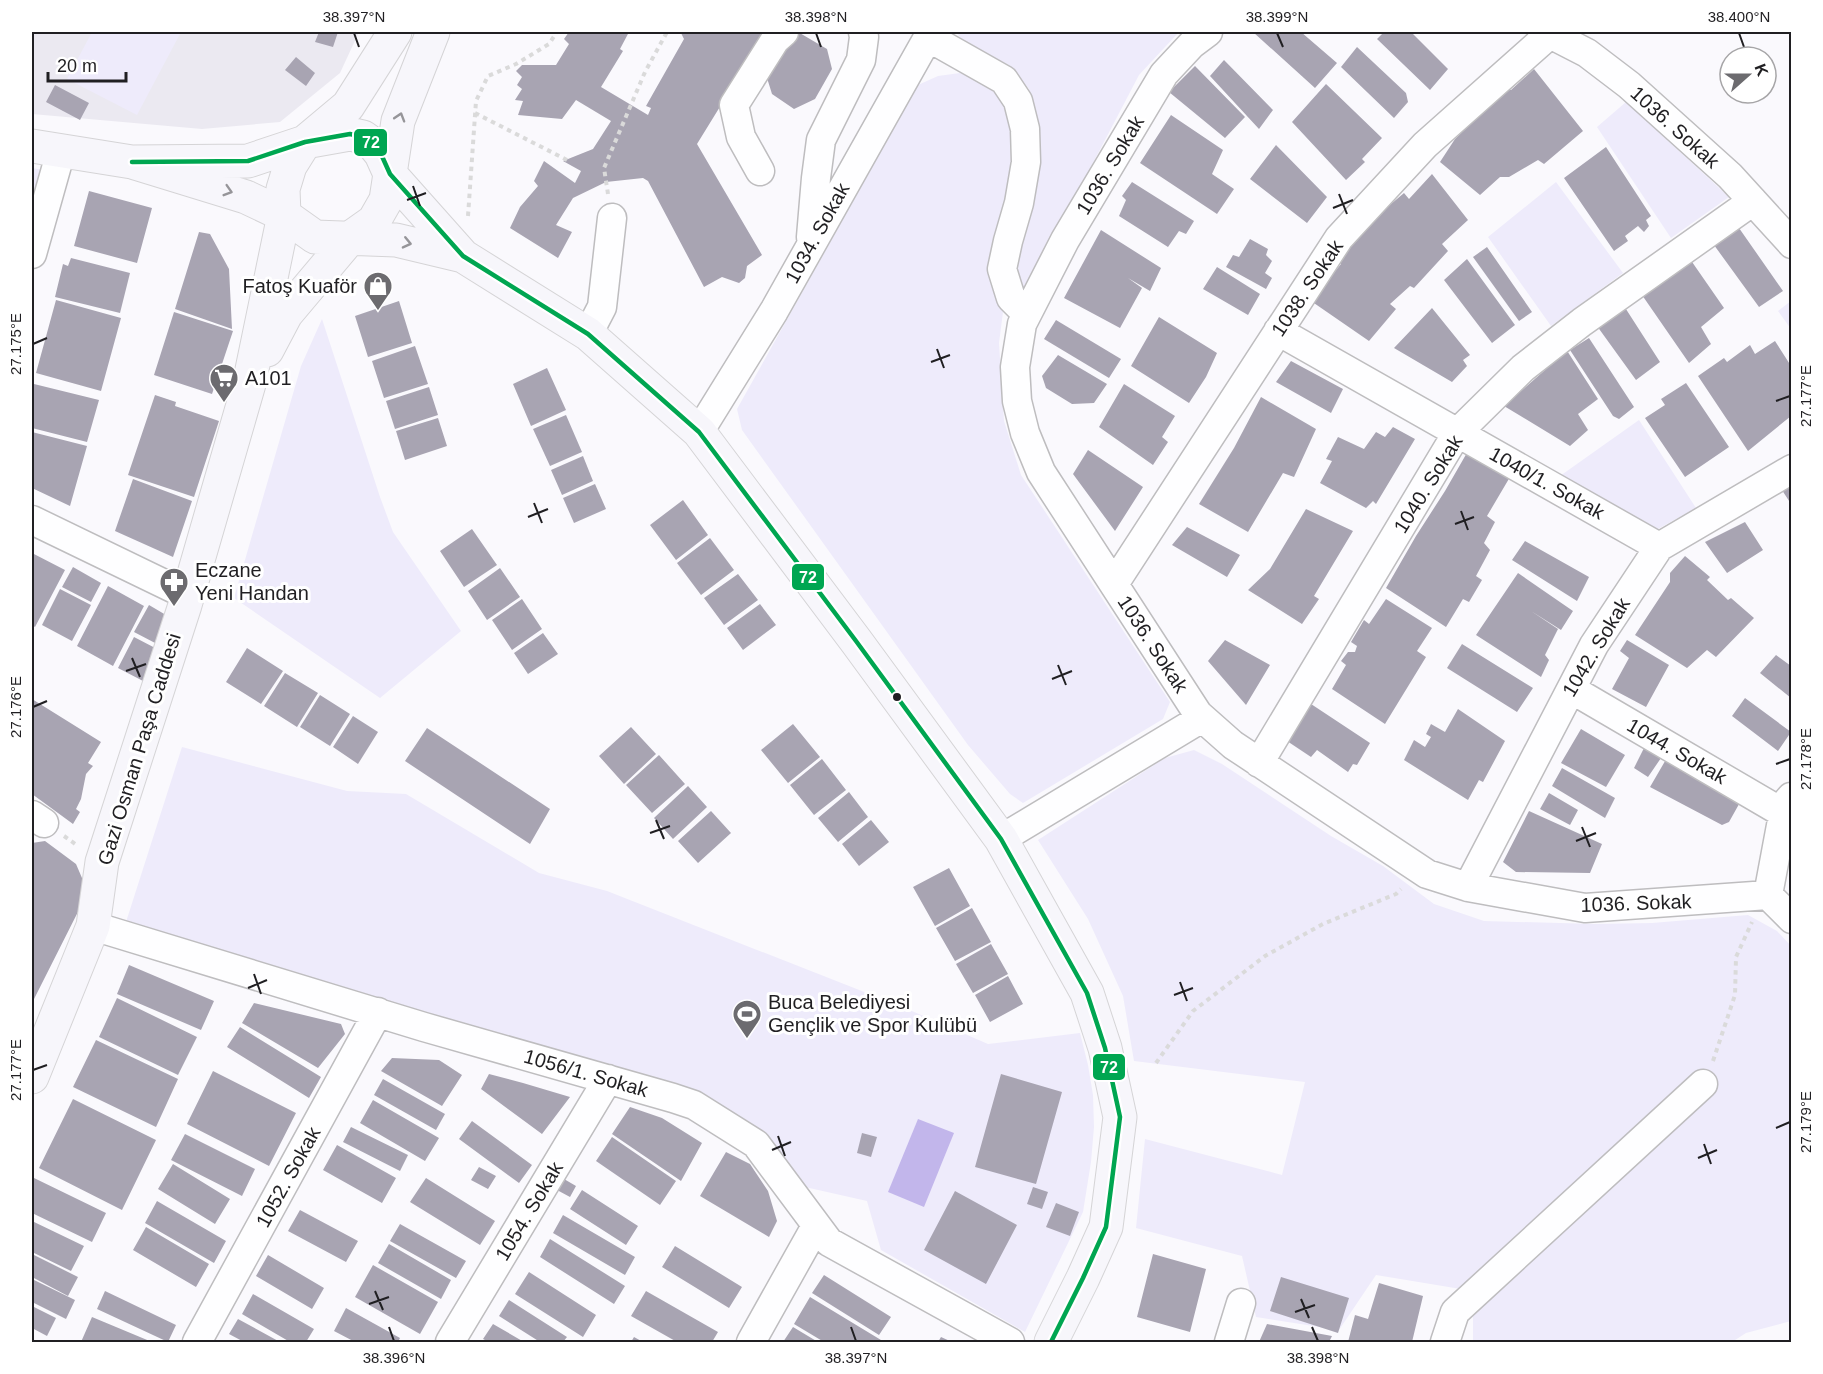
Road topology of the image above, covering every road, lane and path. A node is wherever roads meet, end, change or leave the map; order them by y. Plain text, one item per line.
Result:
1 (395, 32) edge
2 (433, 32) edge
3 (557, 32) edge
4 (667, 32) edge
5 (784, 32) edge
6 (863, 32) edge
7 (1208, 32) edge
8 (1547, 32) edge
9 (929, 34) edge
10 (475, 113) junction
11 (305, 142) junction
12 (46, 149) edge
13 (567, 160) dead end
14 (132, 162) junction
15 (760, 171) dead end
16 (390, 174) junction
17 (1753, 201) junction
18 (284, 214) junction
19 (612, 218) joint
20 (350, 238) junction
21 (1791, 244) edge
22 (810, 245) junction
23 (32, 254) edge
24 (463, 255) junction
25 (1027, 314) junction
26 (1278, 332) junction
27 (588, 334) junction
28 (249, 384) junction
29 (699, 432) junction
30 (1458, 433) junction
31 (1791, 469) edge
32 (32, 520) edge
33 (1659, 547) junction
34 (1113, 584) junction
35 (188, 595) junction
36 (1571, 689) junction
37 (1202, 718) junction
38 (1259, 763) junction
39 (1787, 805) edge
40 (38, 819) edge
41 (1001, 839) junction
42 (102, 862) junction
43 (1421, 869) junction
44 (1468, 887) junction
45 (1778, 906) edge
46 (93, 926) junction
47 (378, 1012) junction
48 (1156, 1063) dead end
49 (32, 1077) edge
50 (608, 1079) junction
51 (1703, 1084) joint
52 (816, 1226) junction
53 (1241, 1303) dead end
54 (197, 1342) edge
55 (450, 1342) edge
56 (752, 1342) edge
57 (1010, 1342) edge
58 (1051, 1342) edge
59 (1229, 1342) edge
60 (1445, 1342) edge

1 - 11 main road
16 -> 2 main road
3 - 10 path
4 - 19 path
5 - 15 street
6 - 22 street
7 - 25 street, 1036. Sokak
8 - 17 street, 1036. Sokak
8 - 26 street, 1038. Sokak
9 - 22 street, 1034. Sokak
9 - 25 street
10 - 13 path
10 - 24 path
11 - 14 main road
11 - 16 main road
11 - 18 main road
12 - 14 main road
12 - 23 street
14 -> 18 main road
16 - 20 main road
16 - 24 main road
17 - 21 street, 1036. Sokak
17 - 30 street, 1040. Sokak
18 - 20 main road
18 - 28 main road
19 - 27 street
20 -> 24 main road
20 - 28 main road
22 - 29 street, 1034. Sokak
24 - 27 main road
25 - 34 street, 1036. Sokak
26 - 30 street, 1040/1. Sokak
26 - 34 street, 1038. Sokak
27 - 29 main road
28 - 35 main road, Gazi Osman Paşa Caddesi
29 - 41 main road
30 - 33 street, 1040/1. Sokak
30 - 38 street, 1040. Sokak
31 - 33 street, 1042. Sokak
32 - 35 street
33 - 36 street, 1042. Sokak
34 - 37 street, 1036. Sokak
35 - 42 main road, Gazi Osman Paşa Caddesi
36 - 39 street, 1044. Sokak
36 - 44 street, 1042. Sokak
37 - 38 street, 1036. Sokak
37 - 41 street
38 - 43 street, 1036. Sokak
39 - 45 street, 1044. Sokak
40 - 42 path
41 - 58 main road
42 - 46 main road, Gazi Osman Paşa Caddesi
43 - 44 street, 1036. Sokak
43 - 48 path
44 - 45 street, 1036. Sokak
45 - 51 path
46 - 47 street, 1056/1. Sokak
46 - 49 main road, Gazi Osman Paşa Caddesi
47 - 50 street, 1056/1. Sokak
47 - 54 street, 1052. Sokak
50 - 52 street, 1056/1. Sokak
50 - 55 street, 1054. Sokak
51 - 60 street
52 - 56 street
52 - 57 street, 1056/1. Sokak
53 - 59 street

